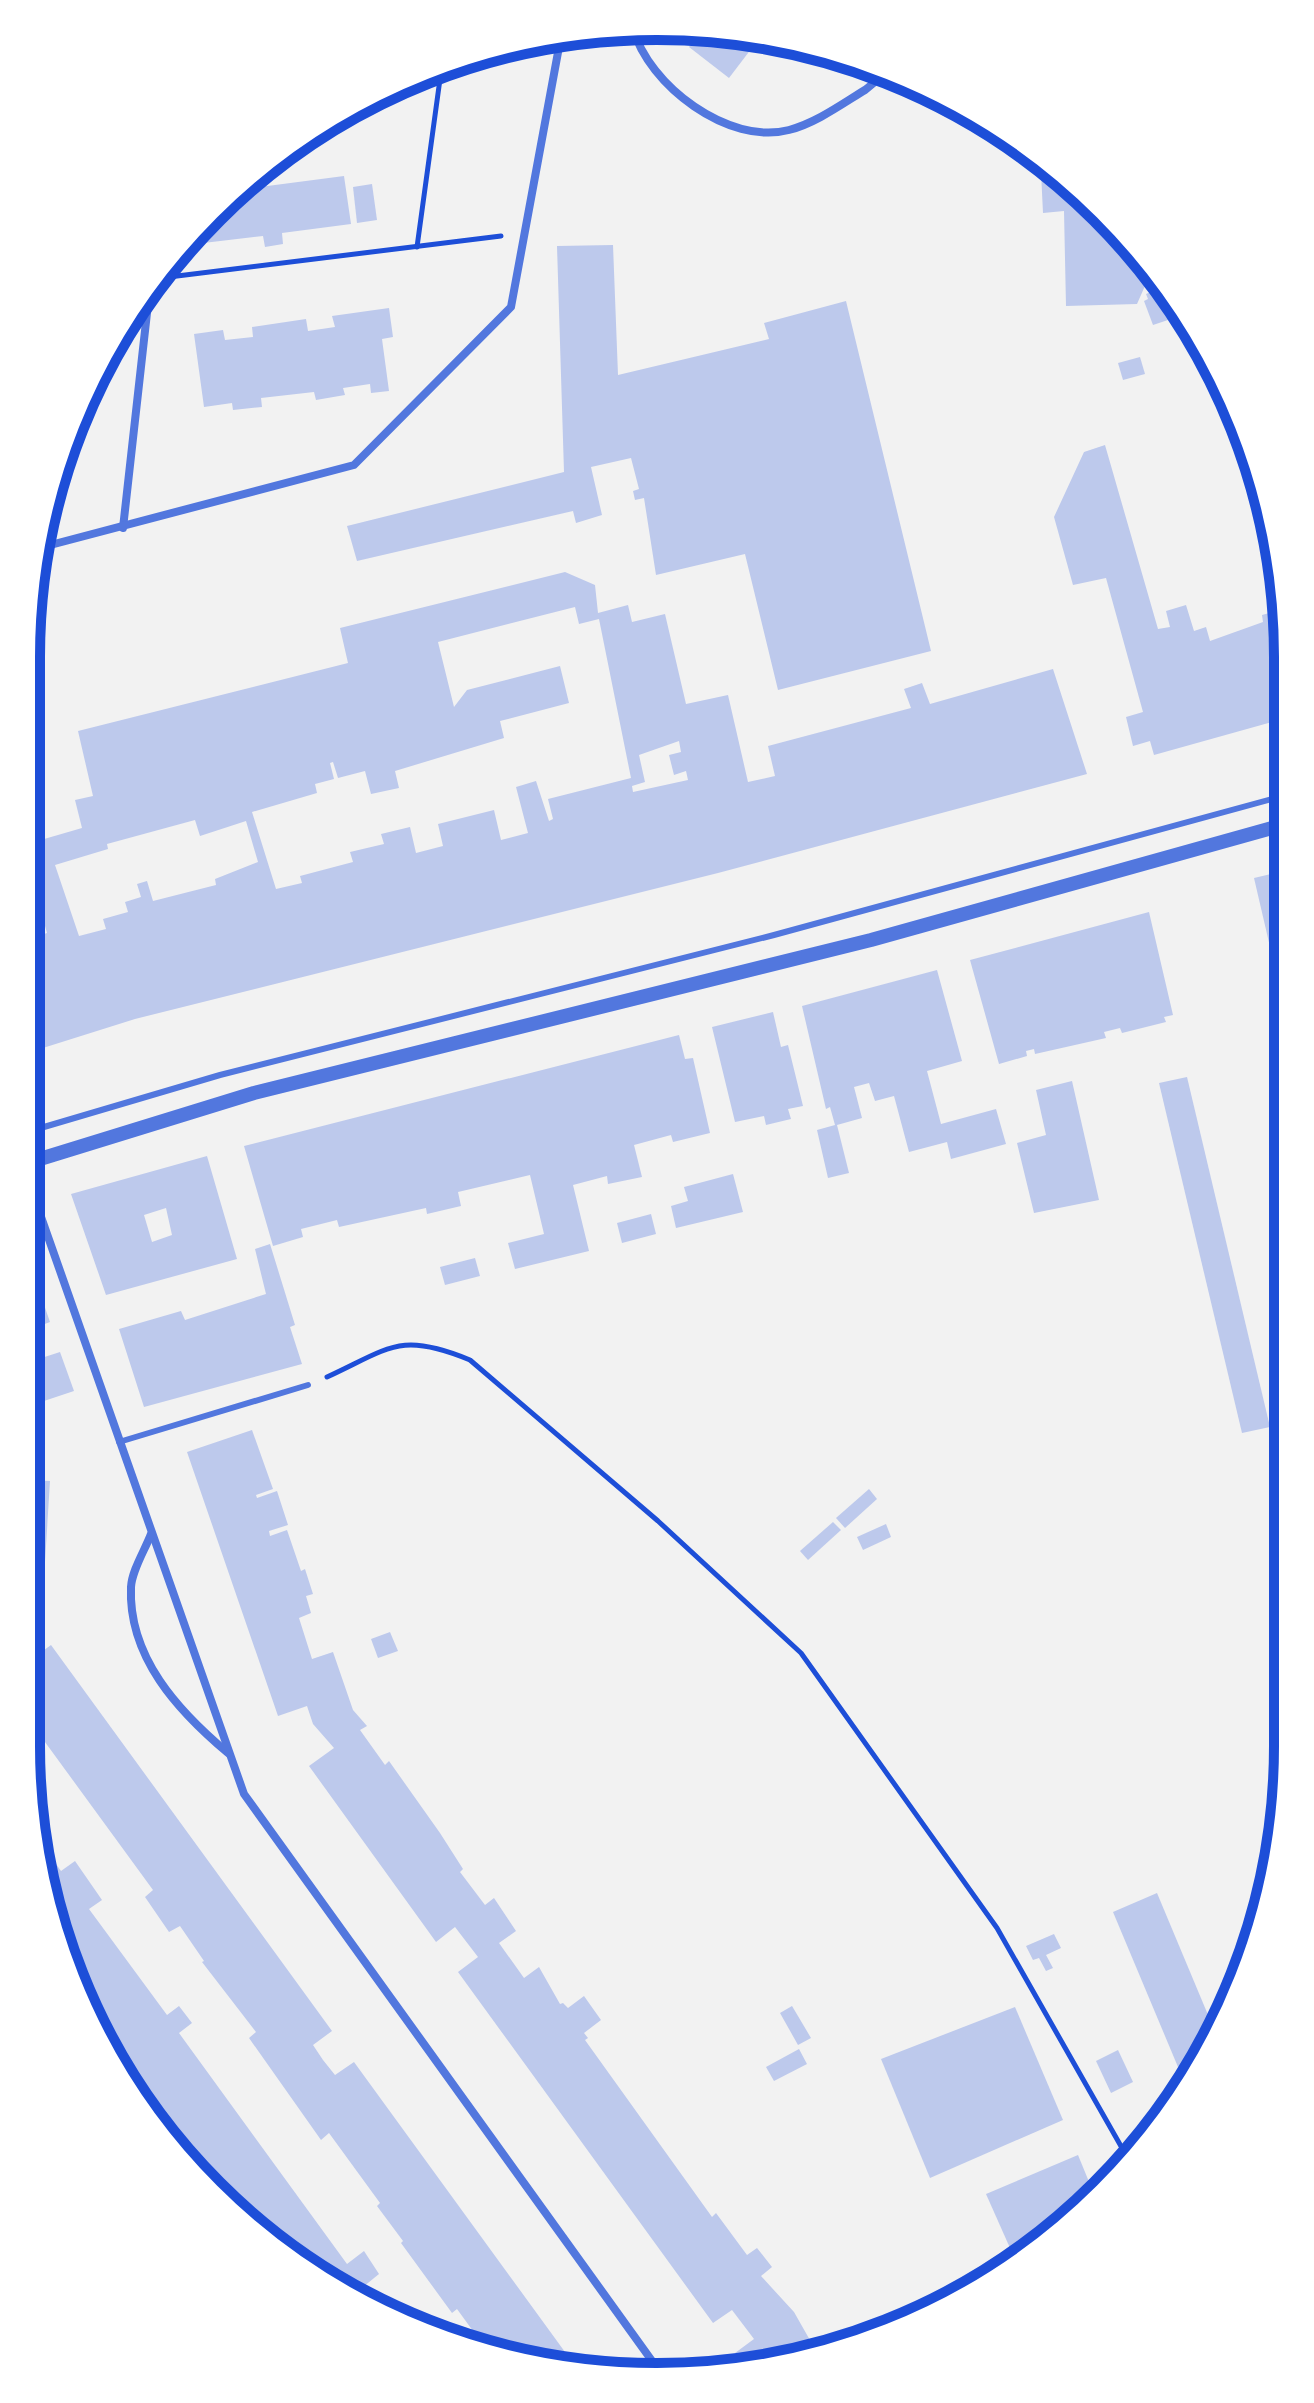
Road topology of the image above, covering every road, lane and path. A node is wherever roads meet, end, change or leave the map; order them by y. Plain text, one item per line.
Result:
1 (639, 40) edge
2 (559, 48) edge
3 (440, 80) edge
4 (877, 81) edge
5 (526, 233) junction
6 (417, 247) junction
7 (172, 276) edge
8 (147, 309) edge
9 (123, 528) junction
10 (51, 545) edge
11 (1274, 798) edge
12 (1274, 828) edge
13 (40, 1128) edge
14 (40, 1159) edge
15 (40, 1214) edge
16 (308, 1385) joint
17 (119, 1442) junction
18 (151, 1533) junction
19 (228, 1753) junction
20 (1123, 2150) edge
21 (653, 2363) edge

1 - 4 street
2 - 5 street
3 - 6 path
5 - 6 path
5 - 9 street
6 - 7 path
8 - 9 street
9 - 10 street
11 - 13 lane
12 - 14 street
15 - 17 street
16 - 17 lane
16 - 20 path
17 - 18 street
18 - 19 street
18 - 19 street
19 - 21 street

